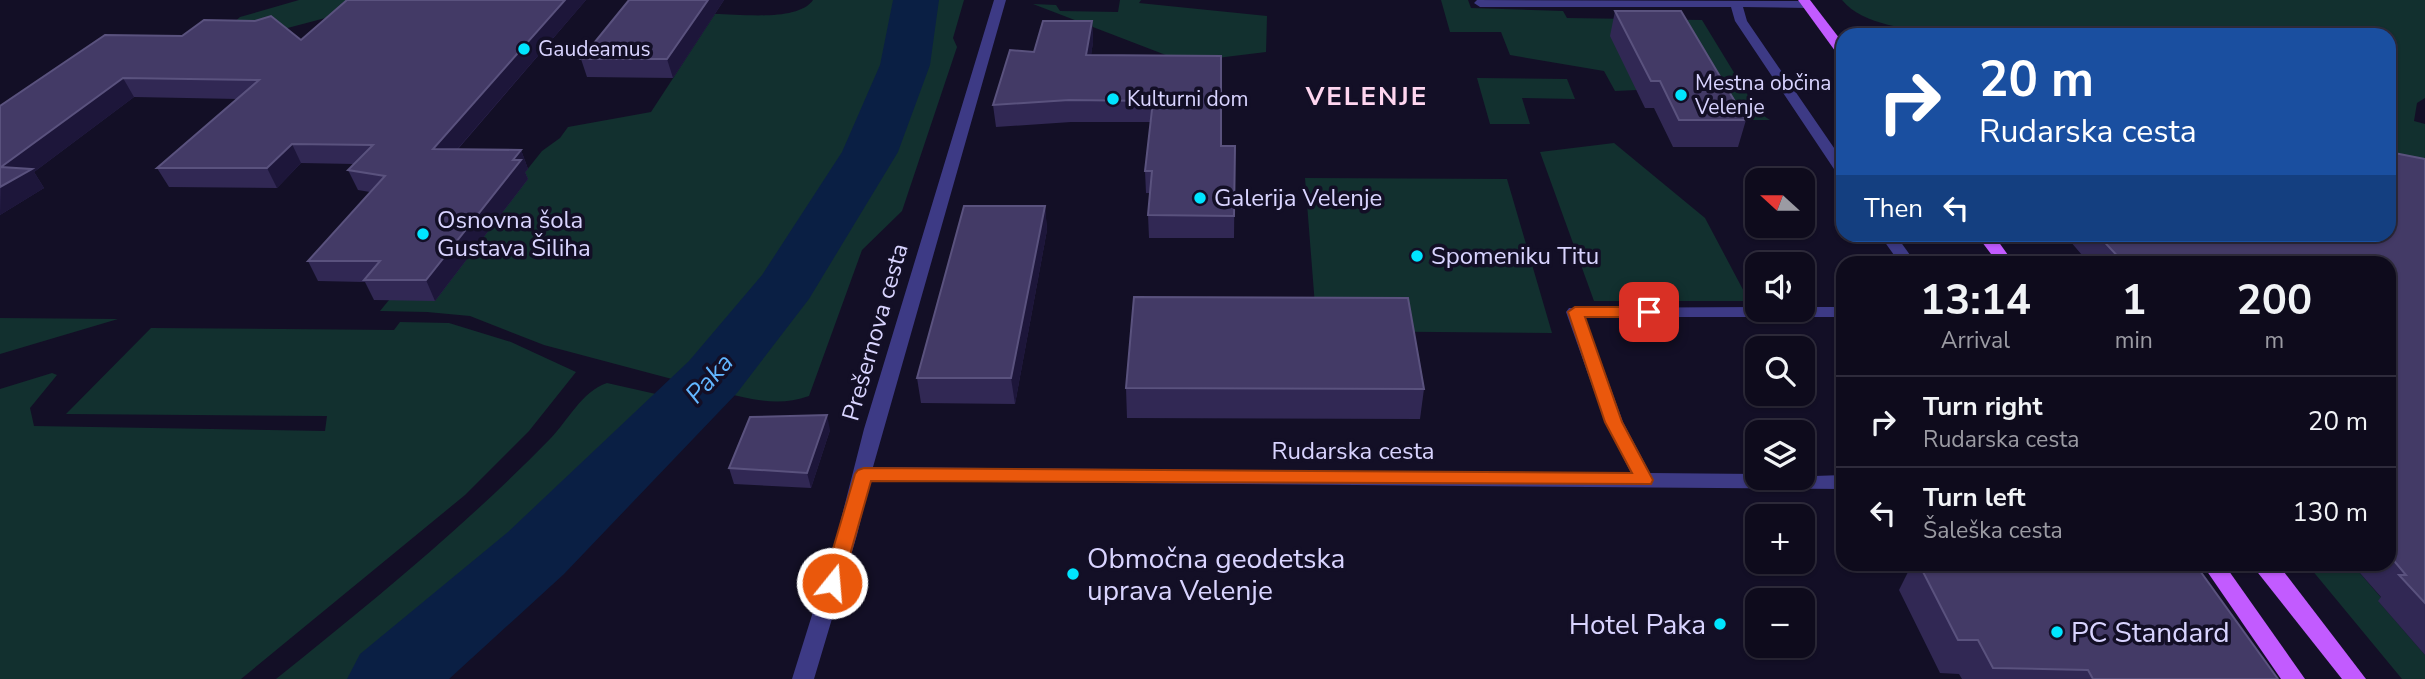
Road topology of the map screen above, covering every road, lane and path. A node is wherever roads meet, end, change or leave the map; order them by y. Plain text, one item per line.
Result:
1 (1000, 0) edge
2 (1805, 2) edge
3 (1480, 3) dead end
4 (1736, 3) edge
5 (1836, 43) edge
6 (1836, 162) edge
7 (1989, 242) edge
8 (2000, 256) edge
9 (1836, 312) edge
10 (864, 474) junction
11 (1644, 480) junction
12 (1836, 482) edge
13 (2218, 571) edge
14 (2270, 571) edge
15 (803, 679) edge
16 (2294, 679) edge
17 (2356, 679) edge

1 - 10 street, Prešernova cesta
2 - 4 street
2 - 5 main road
3 - 4 street
4 - 6 street
7 - 8 main road
9 - 11 street
10 - 11 street, Rudarska cesta
10 - 15 street, Prešernova cesta
11 - 12 street, Rudarska cesta
13 - 16 main road
14 - 17 main road

